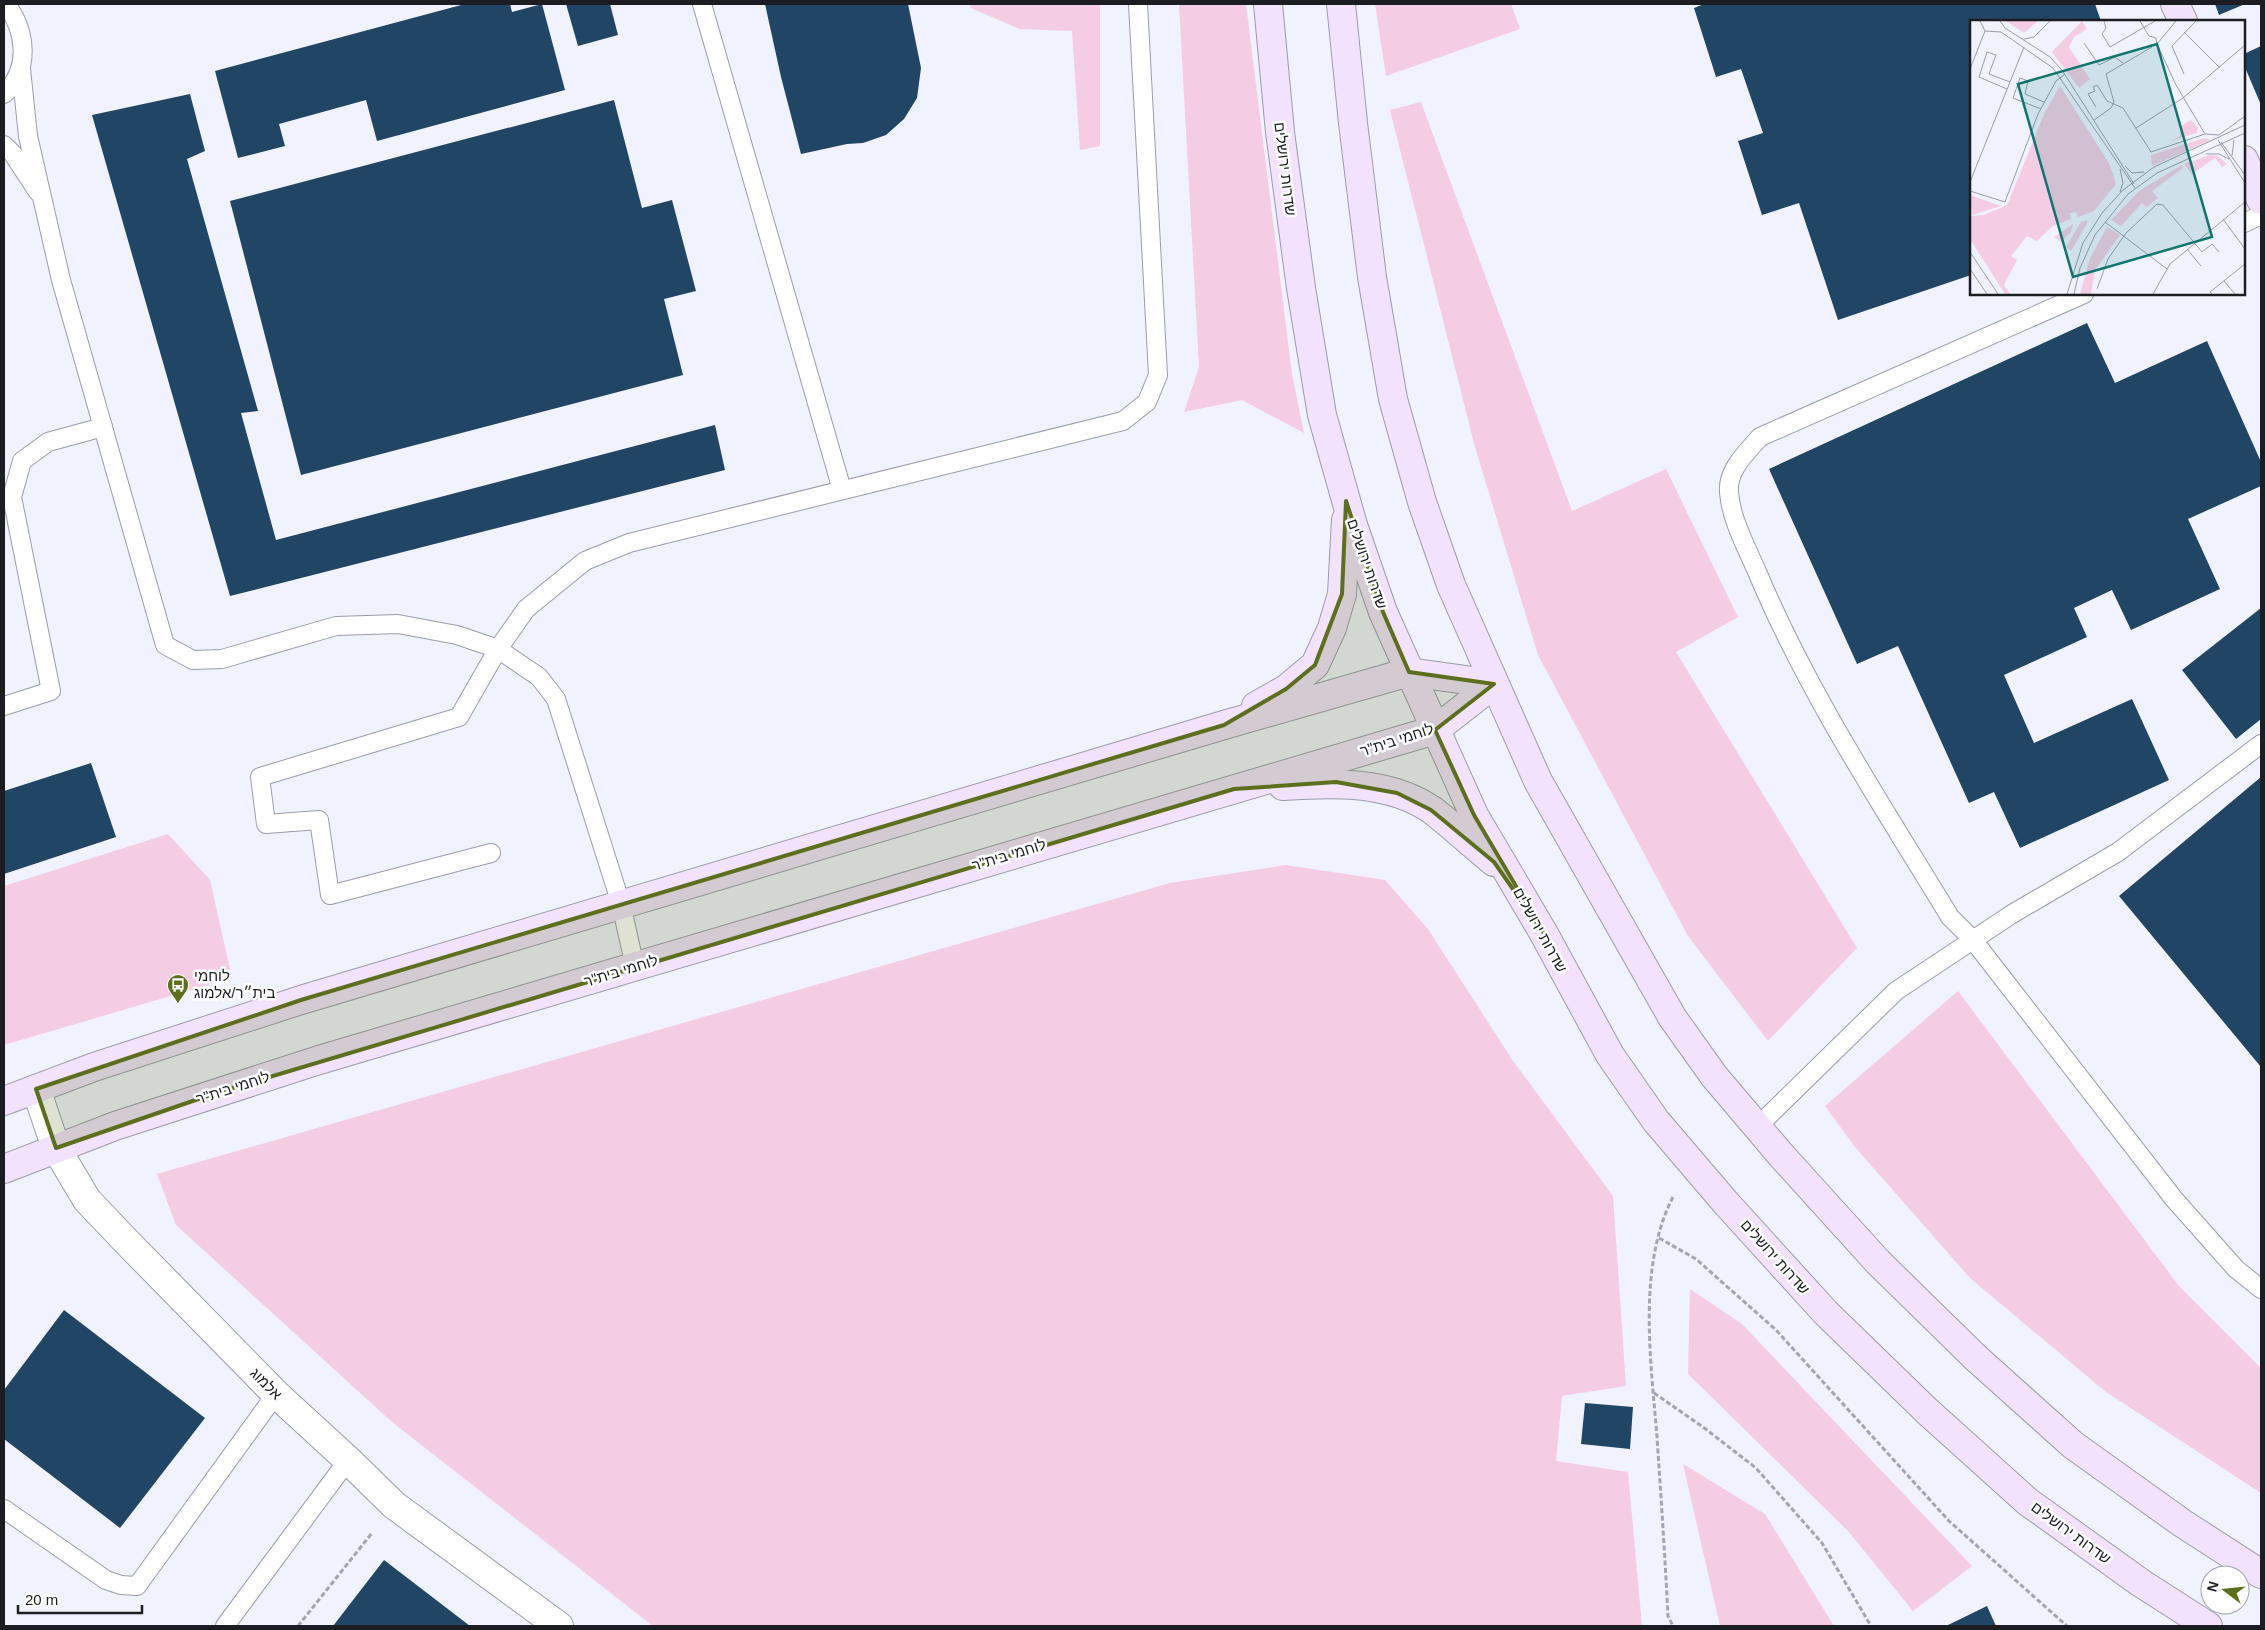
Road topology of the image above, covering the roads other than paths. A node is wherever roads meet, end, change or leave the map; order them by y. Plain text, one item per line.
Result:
1 (6, 4) edge
2 (702, 4) edge
3 (1138, 4) edge
4 (1268, 4) edge
5 (1341, 4) edge
6 (2175, 4) edge
7 (2183, 20) edge
8 (20, 69) junction
9 (4, 94) edge
10 (4, 145) edge
11 (2245, 162) edge
12 (2261, 200) edge
13 (45, 203) junction
14 (2261, 215) edge
15 (2245, 223) edge
16 (2082, 295) edge
17 (103, 427) junction
18 (842, 490) junction
19 (1346, 501) junction
20 (498, 649) junction
21 (1410, 672) junction
22 (1494, 684) junction
23 (4, 706) edge
24 (1224, 725) junction
25 (1435, 730) junction
26 (2261, 744) edge
27 (1234, 789) junction
28 (491, 853) dead end
29 (622, 904) junction
30 (1542, 932) junction
31 (1973, 940) junction
32 (635, 967) junction
33 (36, 1089) junction
34 (4, 1101) edge
35 (1757, 1127) junction
36 (56, 1148) junction
37 (4, 1169) edge
38 (2261, 1289) edge
39 (276, 1394) junction
40 (348, 1460) junction
41 (4, 1509) edge
42 (2261, 1574) edge
43 (224, 1626) edge
44 (559, 1626) edge
45 (2208, 1626) edge

1 - 8 lane
2 - 18 lane
3 - 18 lane
4 - 19 main road, שדרות ירושלים
5 - 22 main road
6 - 7 main road
8 - 9 lane
8 - 13 lane
10 - 13 lane
11 - 12 main road
13 - 17 lane
14 - 15 lane
16 - 31 lane
17 - 20 lane
17 - 23 lane
18 - 20 lane
19 - 21 main road, שדרות ירושלים
19 - 24 main road
20 - 28 lane
20 - 29 lane
21 - 22 main road
21 - 24 main road
21 - 25 main road, שדרות ירושלים
22 - 25 main road, לוחמי בית"ר
22 - 35 main road
24 - 29 main road
25 - 27 main road, לוחמי בית"ר
25 - 30 main road, שדרות ירושלים
26 - 31 lane
27 - 30 main road
27 - 32 main road, לוחמי בית"ר
29 - 32 lane
29 - 33 main road
30 - 45 main road, שדרות ירושלים
31 - 35 lane
31 - 38 lane
32 - 36 main road, לוחמי בית"ר
33 - 34 main road
33 - 36 street, אלמוג
35 - 42 main road
36 - 37 main road, לוחמי בית"ר
36 - 39 street, אלמוג
39 - 40 street, אלמוג
39 - 41 lane
40 - 43 lane
40 - 44 street, אלמוג

